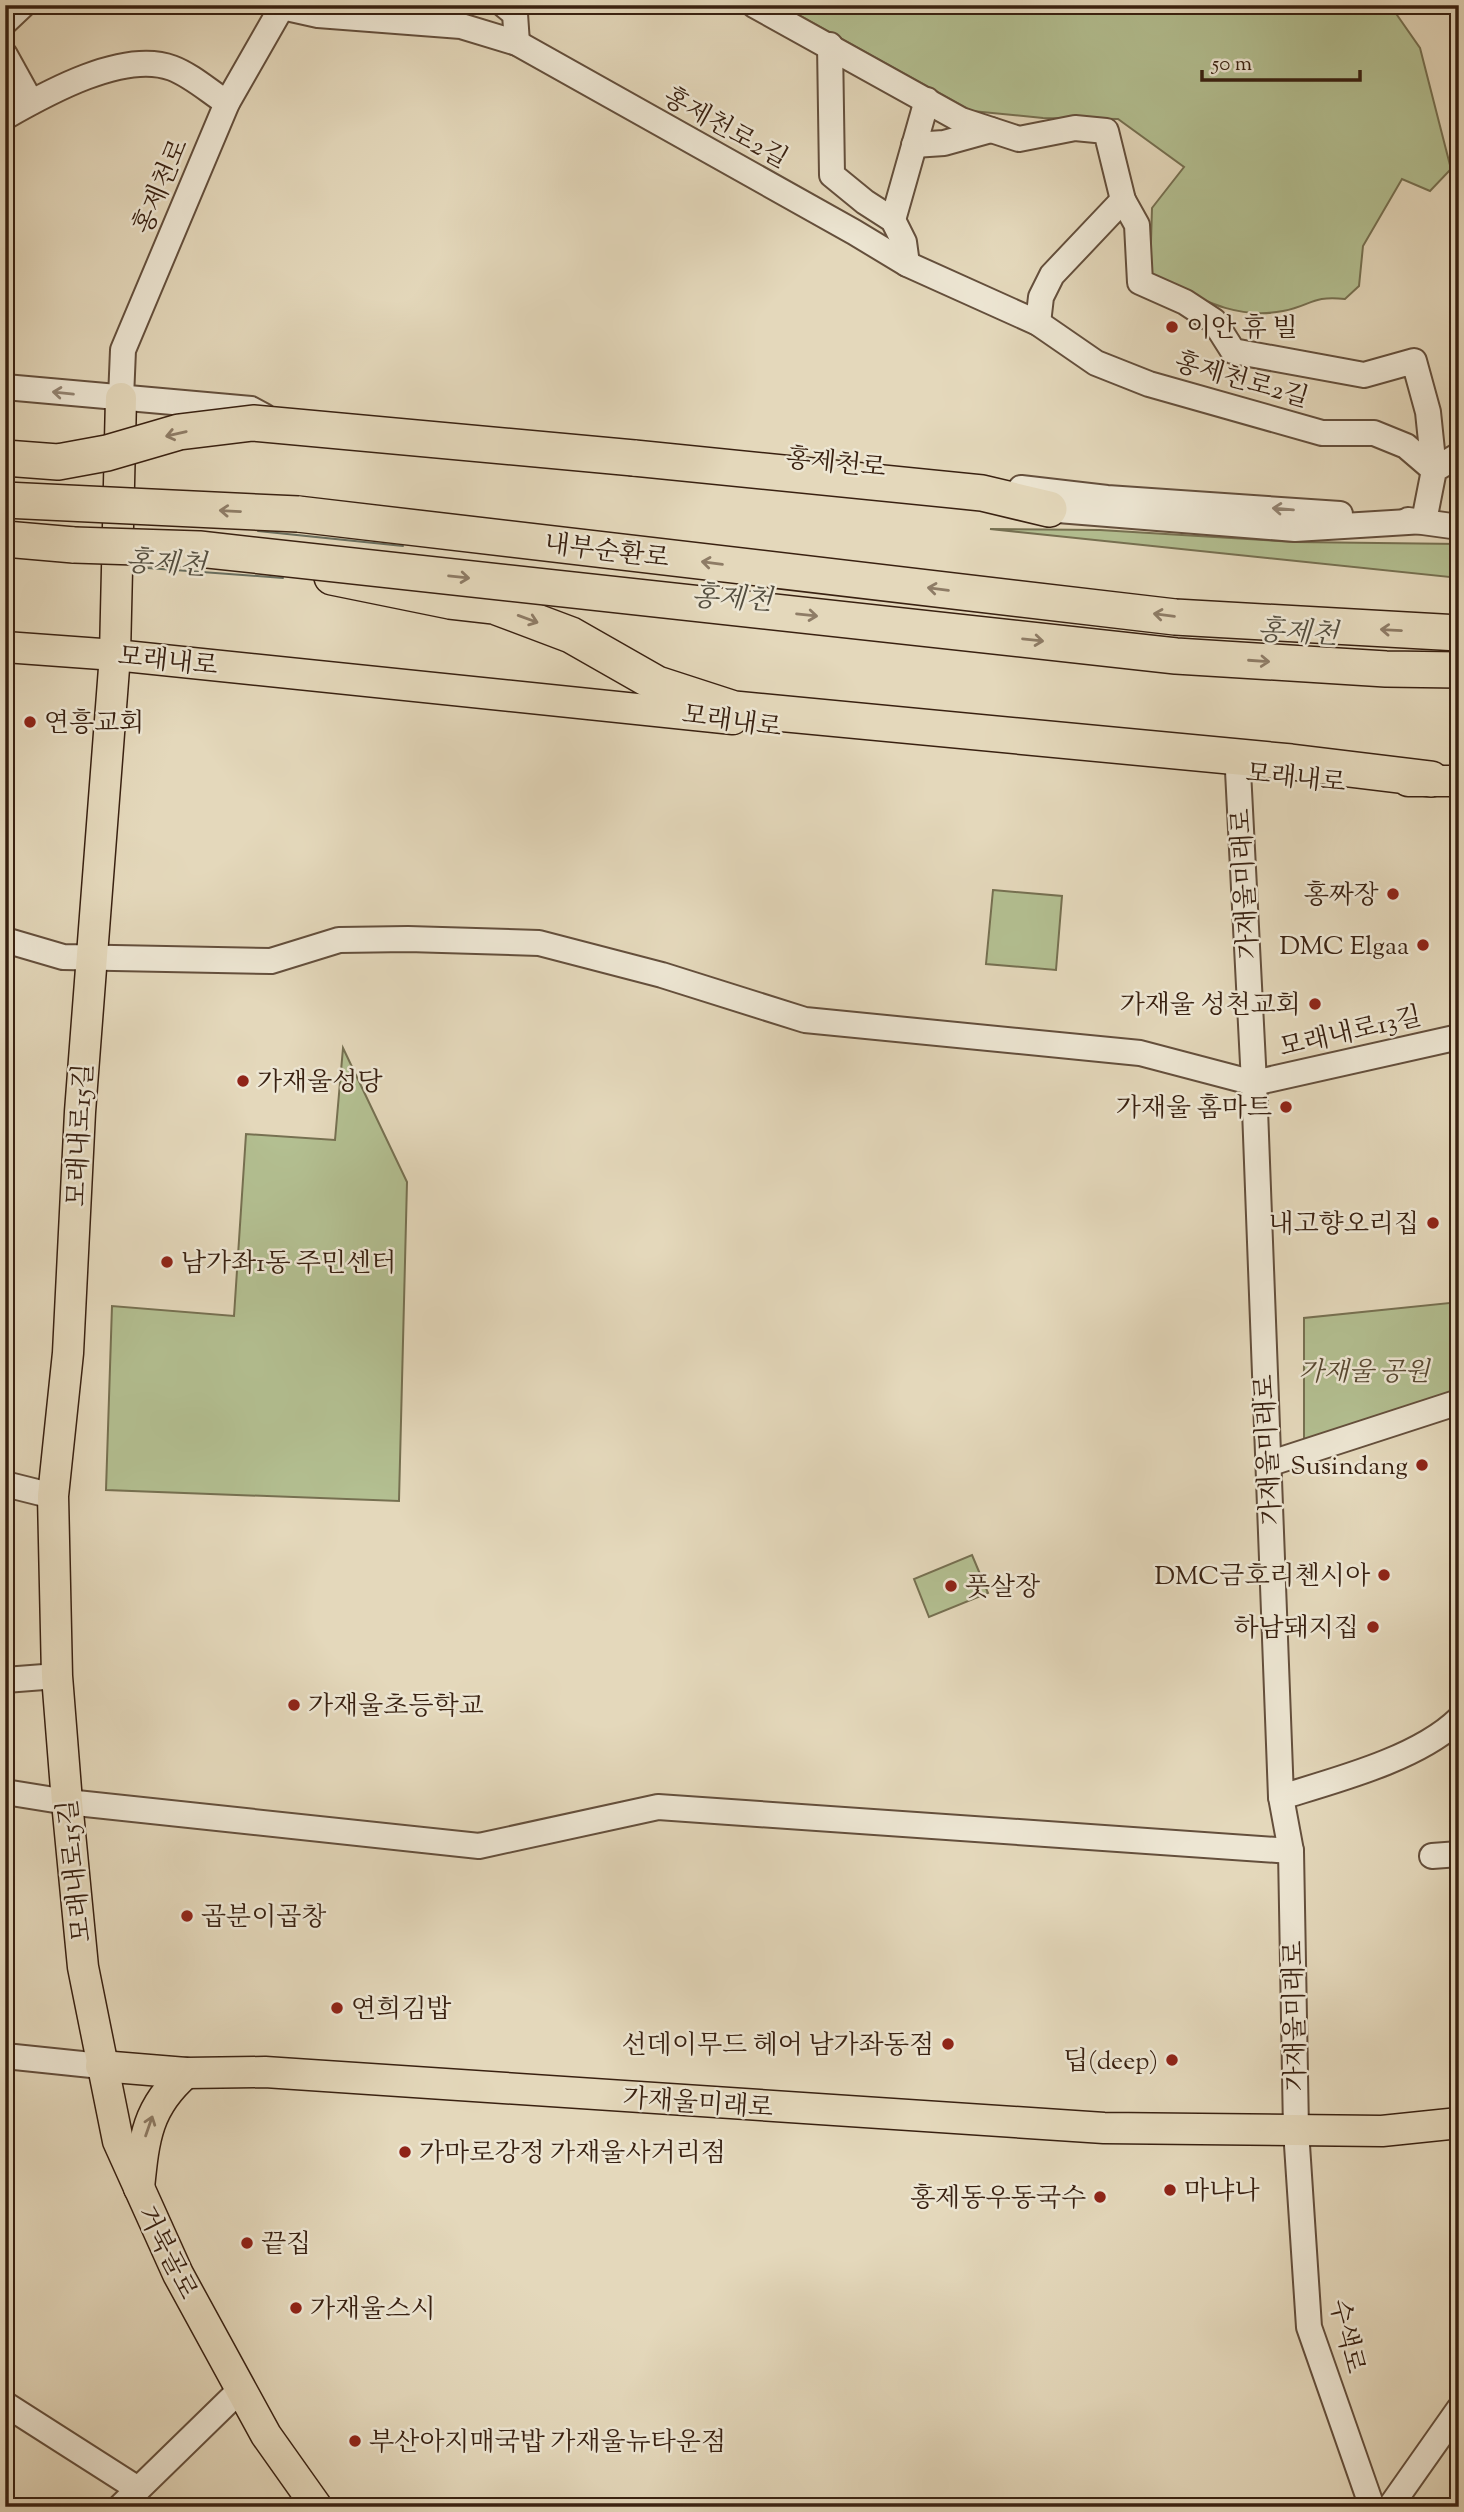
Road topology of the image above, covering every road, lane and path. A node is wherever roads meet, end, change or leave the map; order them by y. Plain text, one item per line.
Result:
1 (23, 5) edge
2 (754, 5) edge
3 (282, 6) edge
4 (513, 8) edge
5 (399, 13) edge
6 (5, 22) edge
7 (517, 43) junction
8 (830, 45) junction
9 (5, 55) edge
10 (927, 100) junction
11 (31, 102) junction
12 (227, 103) junction
13 (5, 117) edge
14 (991, 130) junction
15 (914, 145) junction
16 (1124, 200) junction
17 (893, 220) junction
18 (907, 264) junction
19 (1038, 323) junction
20 (5, 387) edge
21 (121, 398) junction
22 (251, 409) junction
23 (1459, 455) edge
24 (5, 458) edge
25 (1434, 470) junction
26 (5, 500) edge
27 (1049, 509) junction
28 (1424, 522) junction
29 (1459, 527) edge
30 (5, 539) edge
31 (199, 549) junction
32 (1459, 633) edge
33 (5, 647) edge
34 (115, 655) junction
35 (1459, 670) edge
36 (1238, 771) junction
37 (1445, 780) edge
38 (5, 940) edge
39 (92, 957) junction
40 (1459, 1037) edge
41 (1254, 1083) junction
42 (1459, 1402) edge
43 (1268, 1464) junction
44 (5, 1484) edge
45 (53, 1496) junction
46 (57, 1676) junction
47 (5, 1680) edge
48 (1456, 1726) edge
49 (5, 1792) edge
50 (1281, 1797) junction
51 (67, 1801) junction
52 (1291, 1851) junction
53 (1459, 1854) edge
54 (1432, 1856) dead end
55 (5, 2056) edge
56 (101, 2066) junction
57 (186, 2073) junction
58 (1459, 2123) edge
59 (1296, 2130) junction
60 (138, 2192) junction
61 (241, 2389) junction
62 (5, 2404) edge
63 (1459, 2409) edge
64 (138, 2489) junction
65 (120, 2507) edge
66 (317, 2507) edge
67 (1372, 2507) edge
68 (1390, 2507) edge

1 - 6 street
2 - 8 street
3 - 5 street, 홍제천로2길
3 - 12 street, 홍제천로
4 - 7 street
5 - 7 street, 홍제천로2길
7 - 18 street, 홍제천로2길
8 - 10 street
8 - 17 street, 홍제천로2길
9 - 11 street
10 - 14 street
10 - 15 street
11 - 12 street
11 - 13 street
12 - 21 street, 홍제천로
14 - 15 street
14 - 16 street
15 - 17 street
16 - 19 street
16 - 25 street
17 - 18 street
18 - 19 street, 홍제천로2길
19 - 25 street, 홍제천로2길
21 -> 20 street, 홍제천로
21 - 22 street, 홍제천로
21 - 34 main road, 모래내로15길, bridge
22 - 27 street, 홍제천로
28 -> 22 street, 홍제천로
23 - 25 street
27 -> 24 highway, bridge
25 - 28 street
32 -> 26 highway, 내부순환로, bridge
27 - 28 street, 홍제천로
28 - 29 street, 홍제천로
30 - 31 highway, 내부순환로, bridge
31 -> 35 highway, 내부순환로, bridge
31 -> 37 highway, bridge
33 - 34 main road, 모래내로
34 - 36 main road, 모래내로
34 - 39 main road, 모래내로15길
36 - 37 main road, 모래내로
36 - 41 street, 가재울미래로
38 - 39 street
39 - 41 street
39 - 45 main road, 모래내로15길
40 - 41 street, 모래내로13길
41 - 43 street, 가재울미래로
42 - 43 street
43 - 50 street, 가재울미래로
44 - 45 street
45 - 46 main road, 모래내로15길
46 - 47 street
46 - 51 main road, 모래내로15길
48 - 50 street
49 - 51 street
50 - 52 street, 가재울미래로
51 - 52 street
51 - 56 main road, 모래내로15길
52 - 59 street, 가재울미래로
53 - 54 street
55 - 56 street
56 - 57 main road, 가재울미래로
56 - 60 main road, 거북골로
57 - 59 main road, 가재울미래로
60 -> 57 main road
58 - 59 main road, 가재울미래로
59 - 67 street, 수색로
60 - 61 main road, 거북골로
61 - 64 street
61 - 66 main road, 거북골로
62 - 64 street
63 - 68 street
64 - 65 street

